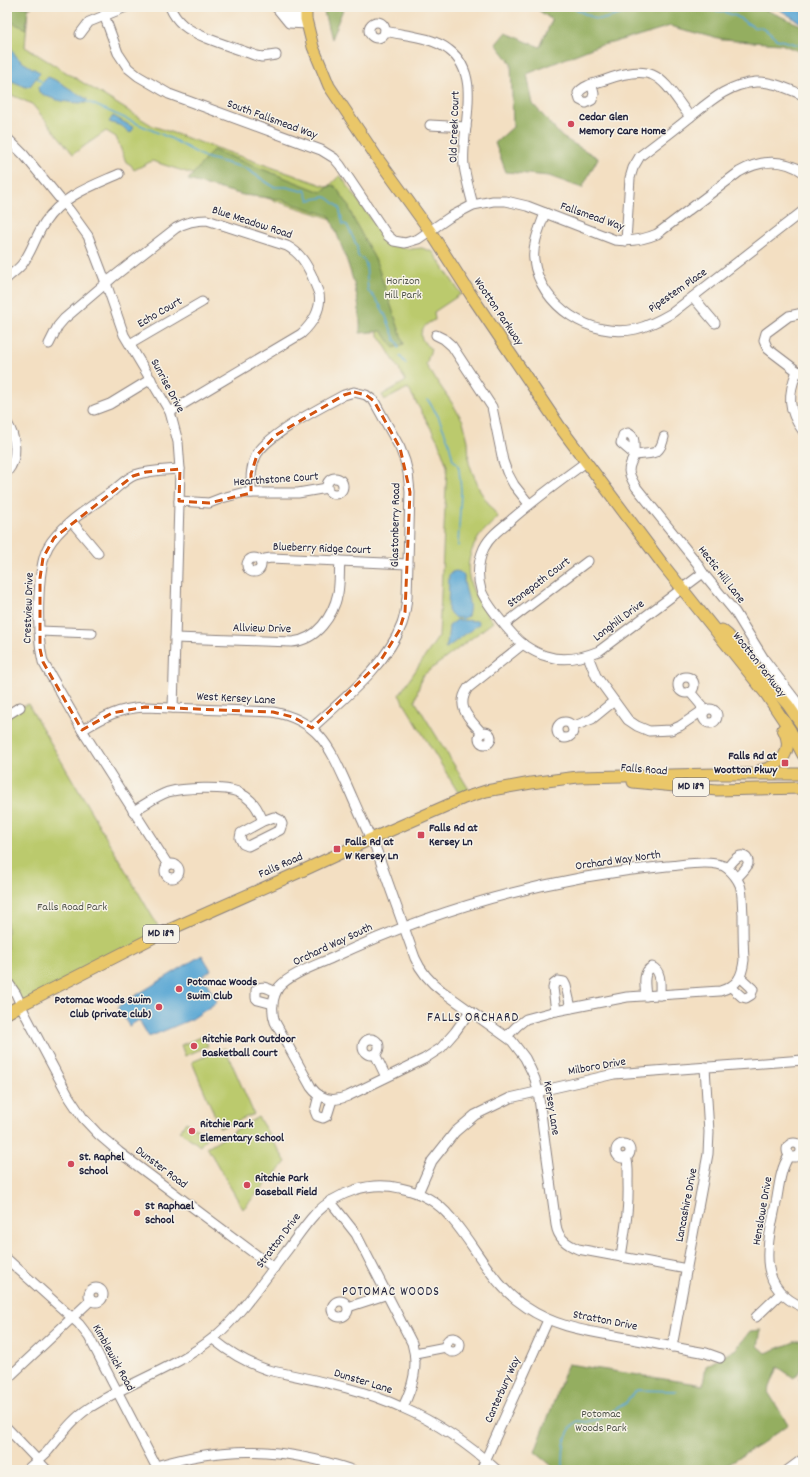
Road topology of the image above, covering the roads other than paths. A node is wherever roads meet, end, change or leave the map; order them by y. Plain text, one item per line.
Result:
1 (126, 7) edge
2 (170, 7) edge
3 (276, 7) edge
4 (306, 7) edge
5 (104, 15) junction
6 (307, 22) junction
7 (385, 31) dead end
8 (80, 34) dead end
9 (276, 55) dead end
10 (592, 85) dead end
11 (803, 94) edge
12 (690, 117) junction
13 (430, 125) dead end
14 (466, 127) junction
15 (7, 138) edge
16 (803, 172) edge
17 (119, 174) dead end
18 (63, 202) junction
19 (473, 205) junction
20 (803, 211) edge
21 (545, 213) junction
22 (430, 231) junction
23 (626, 241) junction
24 (7, 278) edge
25 (106, 283) junction
26 (693, 297) junction
27 (202, 302) dead end
28 (803, 313) edge
29 (715, 323) dead end
30 (436, 335) dead end
31 (49, 344) dead end
32 (130, 344) junction
33 (800, 372) edge
34 (151, 380) junction
35 (94, 410) dead end
36 (170, 412) junction
37 (7, 423) edge
38 (803, 430) edge
39 (664, 438) dead end
40 (586, 462) junction
41 (180, 469) junction
42 (7, 472) edge
43 (328, 488) dead end
44 (251, 493) junction
45 (179, 501) junction
46 (529, 504) junction
47 (72, 522) junction
48 (98, 554) dead end
49 (340, 561) junction
50 (588, 561) dead end
51 (260, 562) dead end
52 (408, 564) junction
53 (703, 573) junction
54 (682, 588) junction
55 (703, 614) junction
56 (505, 624) junction
57 (39, 631) junction
58 (92, 633) dead end
59 (175, 638) junction
60 (523, 644) junction
61 (588, 656) junction
62 (746, 671) junction
63 (690, 692) dead end
64 (614, 701) junction
65 (20, 707) dead end
66 (173, 708) junction
67 (803, 710) edge
68 (7, 715) edge
69 (572, 727) dead end
70 (803, 727) edge
71 (312, 728) junction
72 (82, 730) junction
73 (481, 732) dead end
74 (803, 755) edge
75 (739, 774) junction
76 (803, 774) edge
77 (578, 777) junction
78 (803, 788) edge
79 (133, 811) junction
80 (263, 822) dead end
81 (371, 839) junction
82 (168, 865) dead end
83 (727, 868) junction
84 (737, 878) junction
85 (404, 927) junction
86 (740, 977) junction
87 (7, 981) edge
88 (731, 987) junction
89 (276, 992) junction
90 (660, 994) junction
91 (646, 996) junction
92 (273, 1004) junction
93 (21, 1005) junction
94 (571, 1008) junction
95 (470, 1011) junction
96 (556, 1011) junction
97 (7, 1013) edge
98 (507, 1036) junction
99 (375, 1054) dead end
100 (803, 1060) edge
101 (705, 1067) junction
102 (386, 1077) junction
103 (538, 1091) junction
104 (319, 1095) junction
105 (332, 1100) junction
106 (789, 1156) dead end
107 (626, 1157) dead end
108 (418, 1193) junction
109 (330, 1201) junction
110 (621, 1257) junction
111 (7, 1260) edge
112 (274, 1268) junction
113 (686, 1269) junction
114 (781, 1293) junction
115 (388, 1294) junction
116 (91, 1300) dead end
117 (348, 1307) dead end
118 (803, 1307) edge
119 (756, 1317) dead end
120 (72, 1318) junction
121 (548, 1320) junction
122 (213, 1339) junction
123 (446, 1347) dead end
124 (672, 1347) junction
125 (415, 1353) junction
126 (720, 1358) dead end
127 (7, 1379) edge
128 (803, 1381) edge
129 (803, 1387) edge
130 (118, 1391) junction
131 (403, 1408) junction
132 (7, 1428) edge
133 (803, 1459) edge
134 (38, 1460) junction
135 (485, 1460) junction
136 (157, 1468) edge
137 (27, 1470) edge
138 (47, 1470) edge
139 (352, 1470) edge
140 (481, 1470) edge
141 (497, 1470) edge
142 (788, 1470) edge

1 - 5 street
2 - 9 street
3 - 6 street
4 - 6 main road, Wootton Parkway
5 - 8 street
5 - 22 street, South Fallsmead Way
6 - 22 main road, Wootton Parkway
7 - 14 street, Old Creek Court
10 - 12 street
11 - 12 street
12 - 23 street
13 - 14 street
14 - 19 street, Old Creek Court
15 - 18 street, Sunrise Drive
16 - 23 street, Fallsmead Way
17 - 18 street
18 - 24 street
18 - 25 street, Sunrise Drive
19 - 21 street, Fallsmead Way
19 - 22 street, Fallsmead Way
20 - 26 street, Pipestem Place
21 - 23 street, Fallsmead Way
21 - 26 street, Pipestem Place
22 - 40 main road, Wootton Parkway
25 - 31 street, Blue Meadow Road
25 - 32 street, Sunrise Drive
25 - 36 street, Blue Meadow Road
26 - 29 street
27 - 32 street, Echo Court
28 - 33 street
30 - 46 street
32 - 34 street, Sunrise Drive
33 - 38 street
34 - 35 street
34 - 36 street, Sunrise Drive
36 - 41 street, Sunrise Drive
37 - 42 street
39 - 53 street, Hectic Hill Lane
40 - 46 street, Longhill Drive
40 - 54 main road, Wootton Parkway
41 - 45 street, Sunrise Drive
41 - 47 street, Crestview Drive
43 - 44 street, Hearthstone Court
44 - 45 street, Hearthstone Court
44 - 52 street, Glastonberry Road
45 - 59 street, Sunrise Drive
46 - 56 street, Longhill Drive
47 - 48 street
47 - 57 street, Crestview Drive
49 - 51 street, Blueberry Ridge Court
49 - 52 street, Blueberry Ridge Court
49 - 59 street, Allview Drive
50 - 56 street, Stonepath Court
52 - 71 street, Glastonberry Road
53 - 54 street, Longhill Drive
53 - 67 street, Hectic Hill Lane
54 - 55 main road, Wootton Parkway
54 - 61 street, Longhill Drive
55 - 62 main road, Wootton Parkway
55 - 70 main road, Wootton Parkway
56 - 60 street, Longhill Drive
57 - 58 street
57 - 72 street, Crestview Drive
59 - 66 street, Sunrise Drive
60 - 61 street, Longhill Drive
60 - 73 street
61 - 64 street
62 - 74 main road, Wootton Parkway
62 - 75 main road
63 - 64 street
64 - 69 street
65 - 68 street
66 - 71 street, West Kersey Lane
66 - 72 street, West Kersey Lane
71 - 81 street, West Kersey Lane
72 - 79 street, Crestview Drive
75 - 76 main road, Falls Road / MD 189
75 - 77 main road, Falls Road / MD 189
77 - 78 main road, Falls Road / MD 189
77 - 81 main road, Falls Road / MD 189
79 - 80 street
79 - 82 street, Crestview Drive
81 - 85 street, Kersey Lane
81 - 93 main road, Falls Road / MD 189
83 - 84 street
83 - 84 street
83 - 85 street, Orchard Way North
84 - 86 street
85 - 89 street, Orchard Way South
85 - 95 street, Kersey Lane
86 - 88 street
86 - 88 street
87 - 93 street, Dunster Road
88 - 90 street
89 - 92 street
89 - 92 street
90 - 91 street
90 - 91 street
91 - 94 street
92 - 104 street
93 - 97 main road, Falls Road / MD 189
93 - 112 street, Dunster Road
94 - 96 street
94 - 96 street
95 - 98 street, Kersey Lane
95 - 102 street
96 - 98 street
98 - 103 street, Kersey Lane
99 - 102 street
100 - 101 street, Milboro Drive
101 - 103 street, Milboro Drive
101 - 113 street, Lancashire Drive
102 - 105 street
103 - 108 street, Milboro Drive
103 - 110 street, Kersey Lane
104 - 105 street
104 - 105 street
106 - 114 street, Henslowe Drive
107 - 110 street
108 - 109 street, Stratton Drive
108 - 121 street, Stratton Drive
109 - 112 street, Stratton Drive
109 - 115 street
110 - 113 street, Kersey Lane
111 - 120 street, Kimblewick Road
112 - 122 street, Stratton Drive
113 - 124 street, Lancashire Drive
114 - 118 street, Henslowe Drive
114 - 119 street
115 - 117 street
115 - 125 street
116 - 120 street
120 - 127 street
120 - 130 street, Kimblewick Road
121 - 124 street, Stratton Drive
121 - 135 street, Canterbury Way
122 - 130 street, Stratton Drive
122 - 131 street, Dunster Lane
123 - 125 street
124 - 126 street, Stratton Drive
125 - 131 street
128 - 129 street
130 - 134 street, Stratton Drive
130 - 136 street, Kimblewick Road
131 - 135 street, Dunster Lane
132 - 134 street
133 - 142 street
134 - 137 street, Stratton Drive
134 - 138 street
135 - 140 street, Canterbury Way
135 - 141 street, Dunster Lane
136 - 139 street

